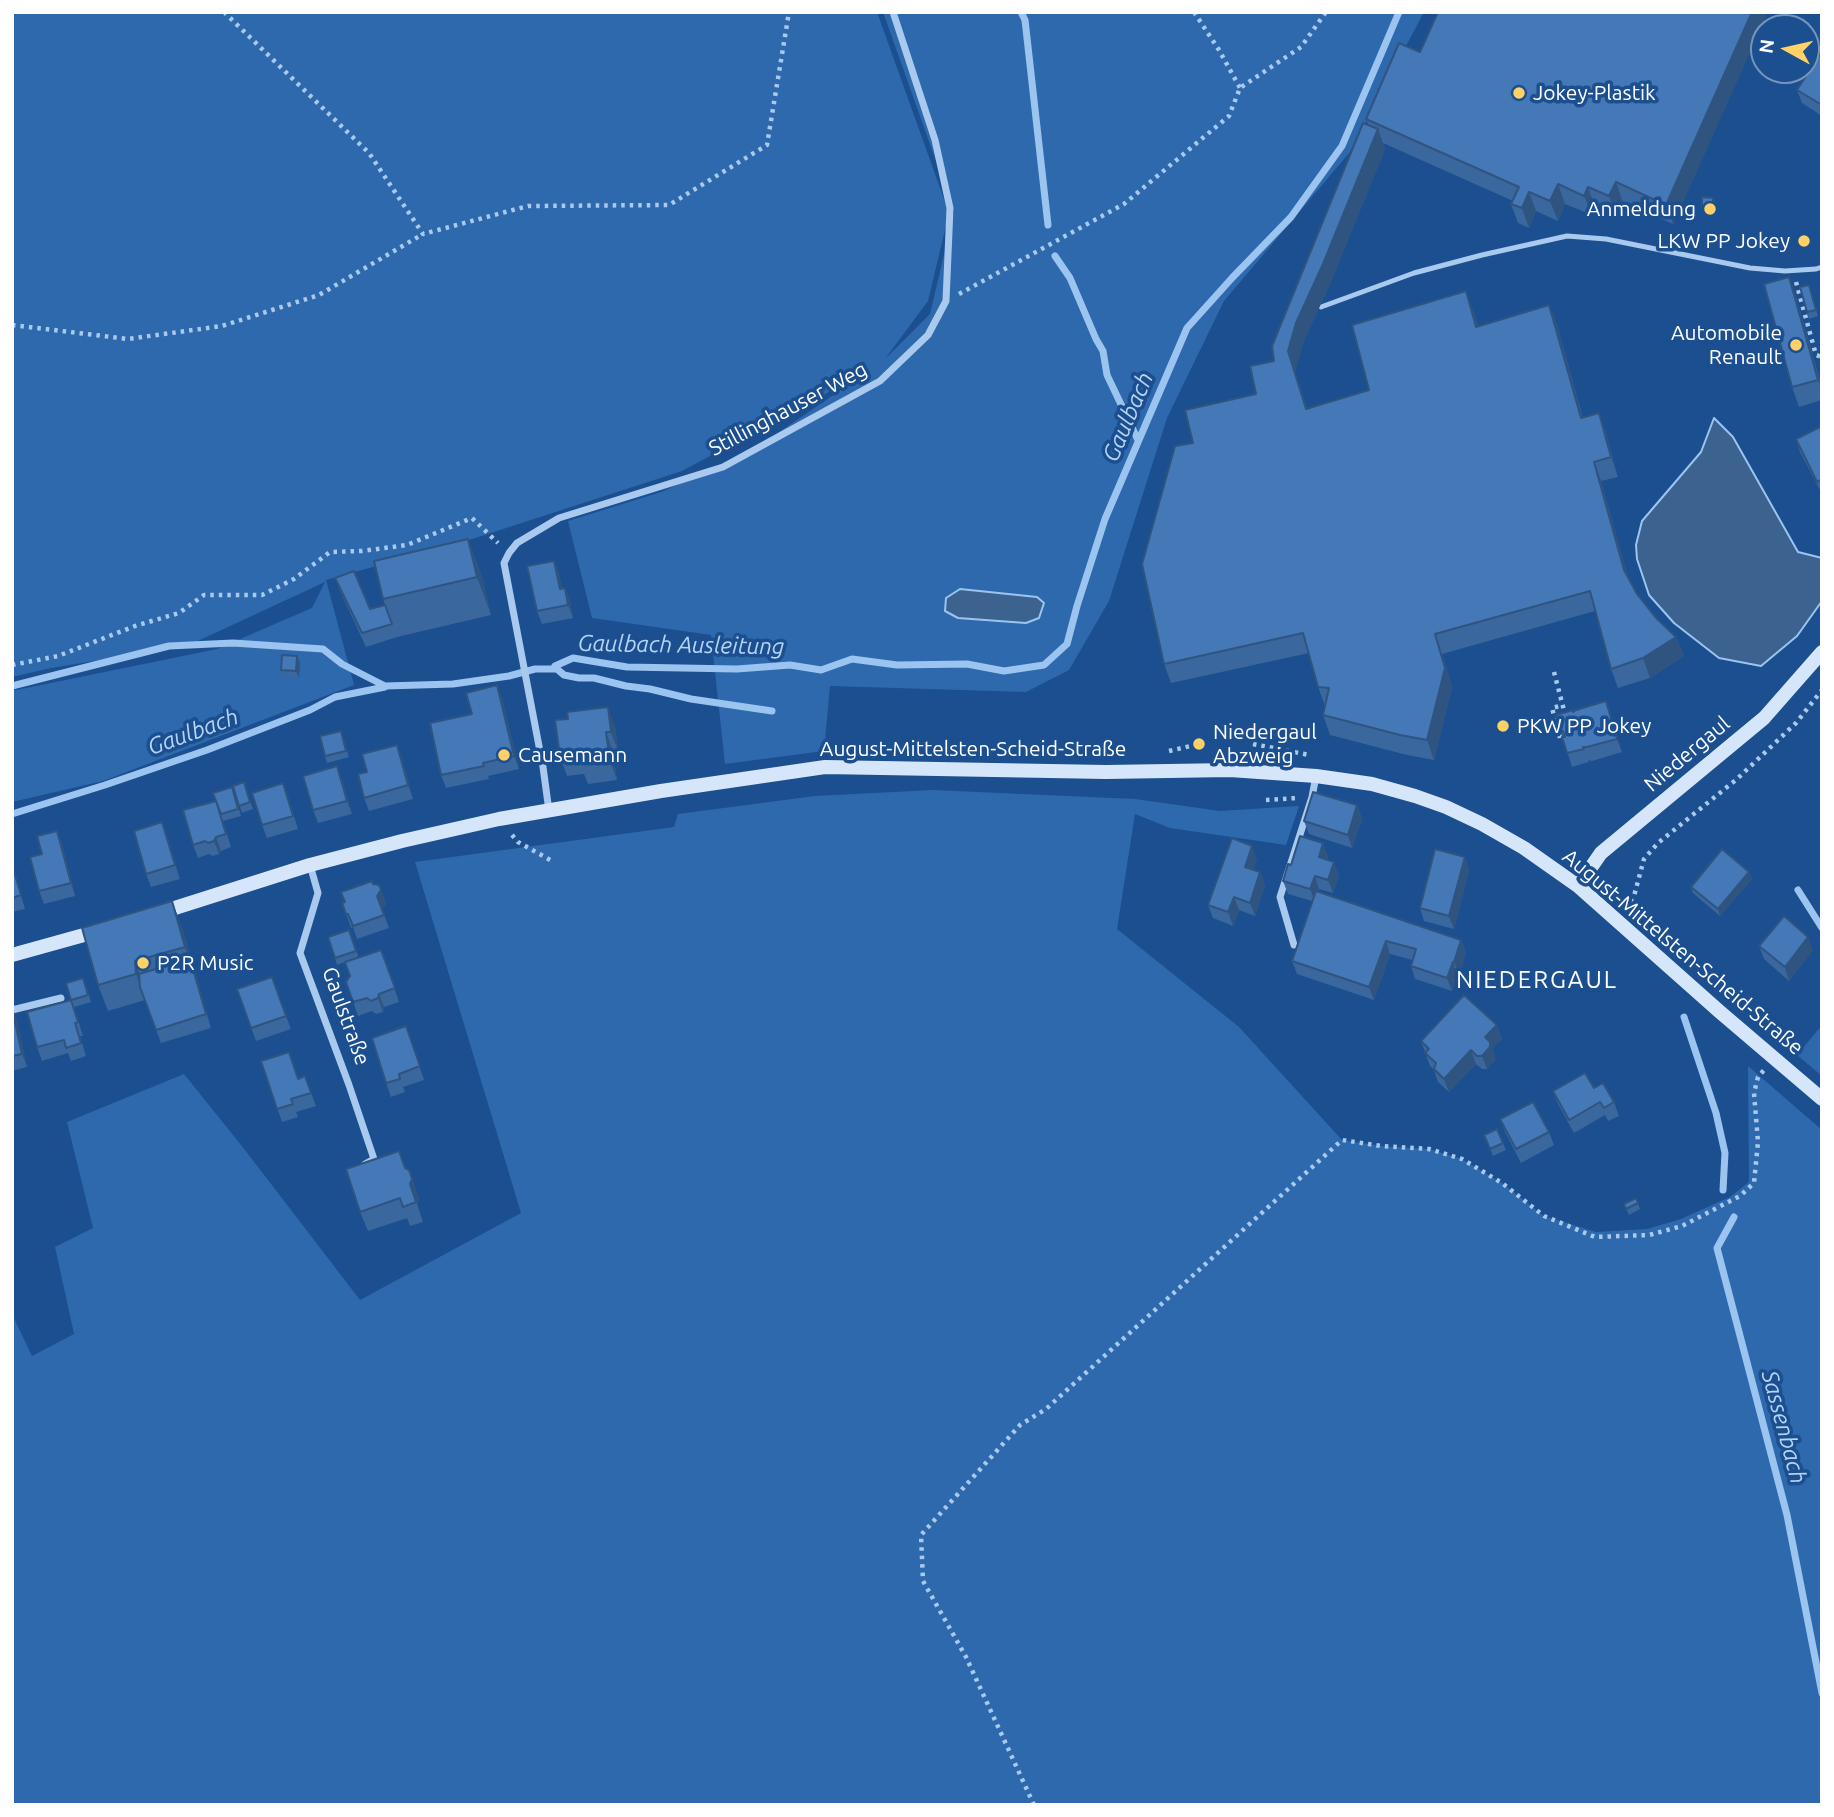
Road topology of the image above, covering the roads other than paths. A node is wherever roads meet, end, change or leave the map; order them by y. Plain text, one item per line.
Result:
1 (893, 12) edge
2 (1822, 267) edge
3 (1321, 307) dead end
4 (1822, 653) edge
5 (1316, 776) junction
6 (549, 811) junction
7 (310, 865) junction
8 (1578, 886) junction
9 (140, 919) edge
10 (114, 926) edge
11 (1294, 945) edge
12 (12, 956) edge
13 (61, 998) dead end
14 (12, 1010) edge
15 (1822, 1099) edge
16 (354, 1168) edge

1 - 6 street, Stillinghauser Weg
2 - 3 lane
4 - 8 main road, Niedergaul
5 - 6 main road, August-Mittelsten-Scheid-Straße
5 - 8 main road, August-Mittelsten-Scheid-Straße
5 - 11 street
6 - 7 main road
7 - 9 main road
7 - 16 street, Gaulstraße
8 - 15 main road, August-Mittelsten-Scheid-Straße
10 - 12 main road
13 - 14 street

